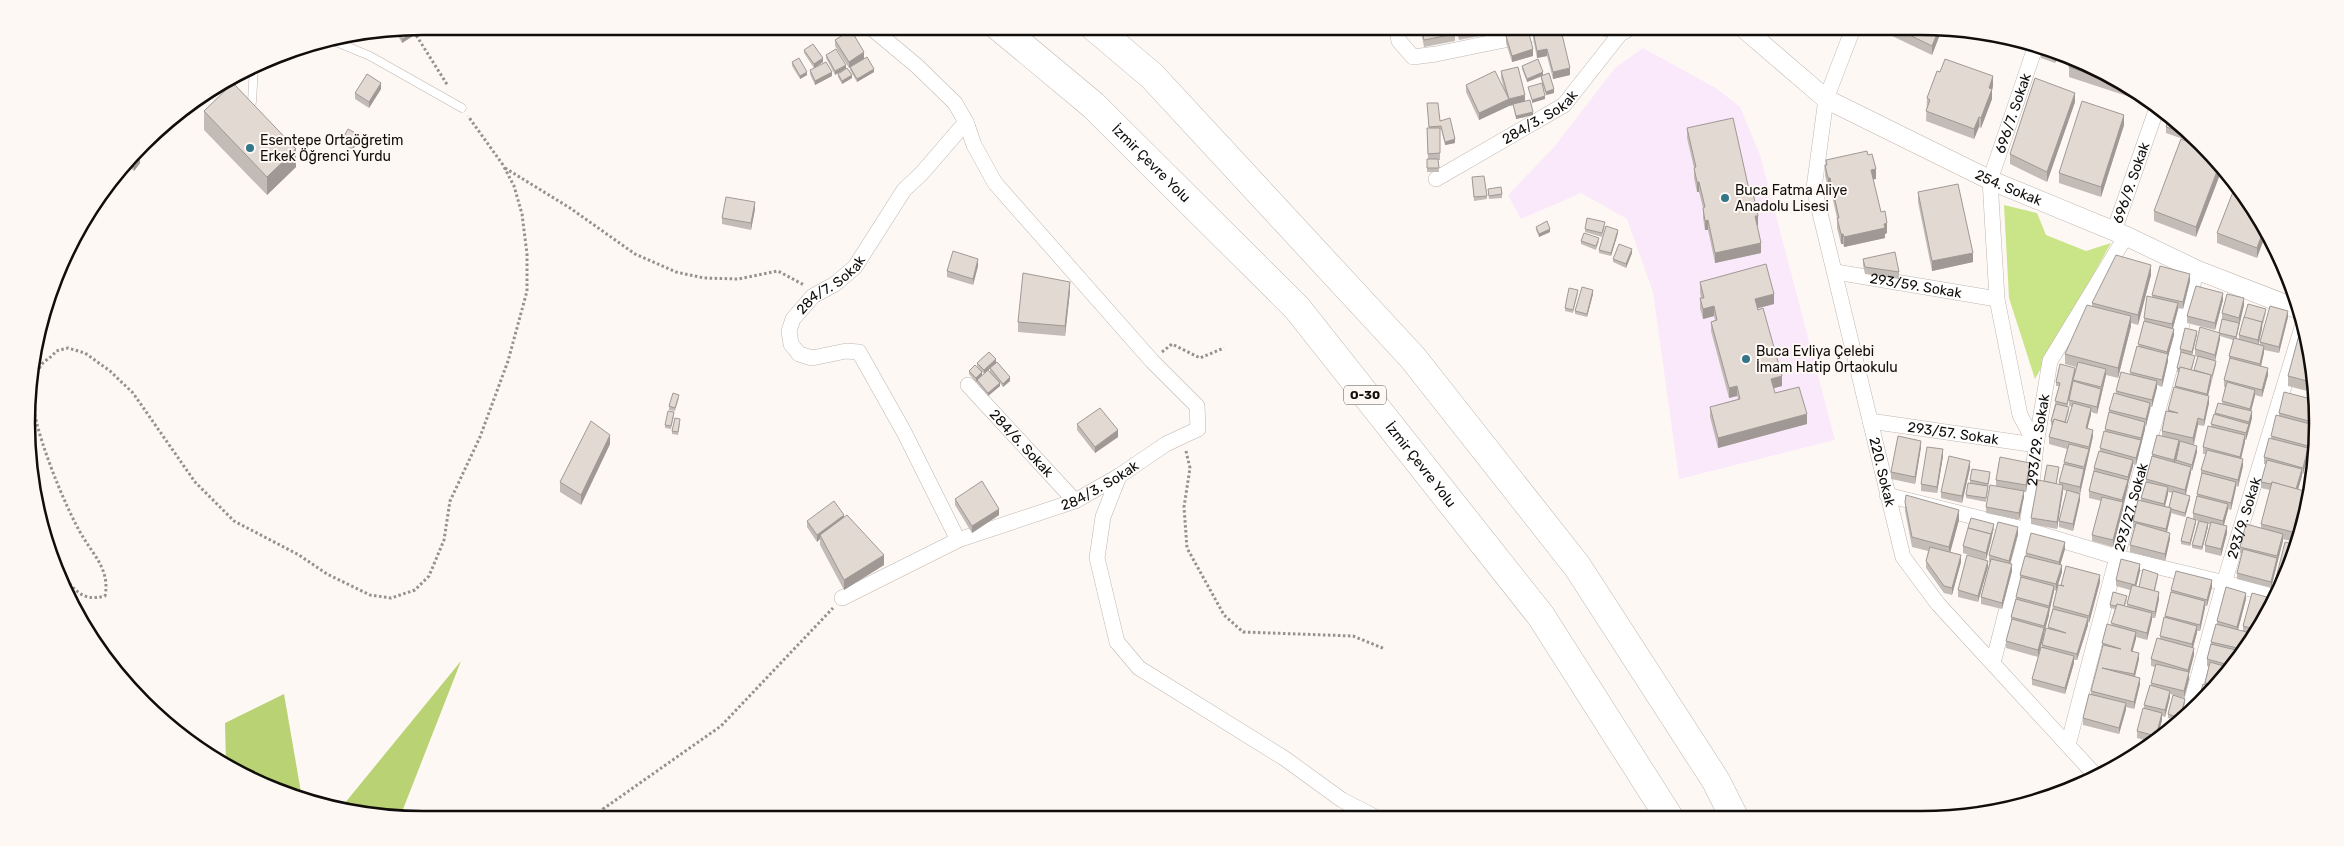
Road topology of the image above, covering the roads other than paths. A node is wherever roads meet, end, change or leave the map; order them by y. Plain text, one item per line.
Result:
1 (880, 35) edge
2 (1009, 35) edge
3 (1104, 35) edge
4 (1398, 35) edge
5 (1528, 35) edge
6 (1620, 35) edge
7 (1751, 35) edge
8 (1851, 35) edge
9 (340, 44) edge
10 (2033, 52) edge
11 (254, 74) edge
12 (1826, 99) junction
13 (252, 102) edge
14 (462, 108) road end
15 (2156, 114) edge
16 (966, 122) junction
17 (1436, 179) dead end
18 (1990, 180) junction
19 (2120, 233) junction
20 (2197, 270) junction
21 (1836, 272) junction
22 (1997, 299) junction
23 (2291, 306) edge
24 (2299, 336) edge
25 (968, 385) dead end
26 (1870, 421) junction
27 (2036, 445) junction
28 (1119, 476) junction
29 (1886, 495) junction
30 (1075, 501) junction
31 (2027, 530) junction
32 (958, 540) junction
33 (2117, 557) junction
34 (2224, 583) junction
35 (2270, 594) edge
36 (842, 598) road end
37 (1993, 663) junction
38 (2192, 700) edge
39 (2068, 744) junction
40 (2092, 771) edge
41 (1363, 811) edge
42 (1665, 811) edge
43 (1731, 811) edge

1 - 16 street
2 - 42 highway, İzmir Çevre Yolu / O-30
3 - 43 highway
4 - 5 street
6 - 17 street, 284/3. Sokak
7 - 12 street, 254. Sokak
8 - 12 street, 220. Sokak
9 - 14 lane
10 - 18 street, 696/7. Sokak
11 - 13 lane
12 - 18 street, 254. Sokak
12 - 21 street, 220. Sokak
15 - 19 street, 696/9. Sokak
16 - 28 street, 284/3. Sokak
16 - 32 street, 284/7. Sokak
18 - 19 street, 254. Sokak
18 - 22 street
19 - 20 street, 254. Sokak
19 - 27 street, 293/29. Sokak
20 - 23 street, 254. Sokak
20 - 33 street, 293/27. Sokak
21 - 22 street, 293/59. Sokak
21 - 26 street, 220. Sokak
22 - 27 street
24 - 34 street, 293/9. Sokak
25 - 30 street, 284/6. Sokak
26 - 27 street, 293/57. Sokak
26 - 29 street, 220. Sokak
27 - 31 street, 293/29. Sokak
28 - 30 street, 284/3. Sokak
28 - 41 street
29 - 31 street
29 - 37 street, 220. Sokak
30 - 32 street, 284/3. Sokak
31 - 33 street
31 - 37 street, 293/29. Sokak
32 - 36 street, 284/3. Sokak
33 - 34 street
33 - 39 street, 293/27. Sokak
34 - 35 street
34 - 38 street, 293/9. Sokak
37 - 39 street, 220. Sokak
39 - 40 street, 220. Sokak

